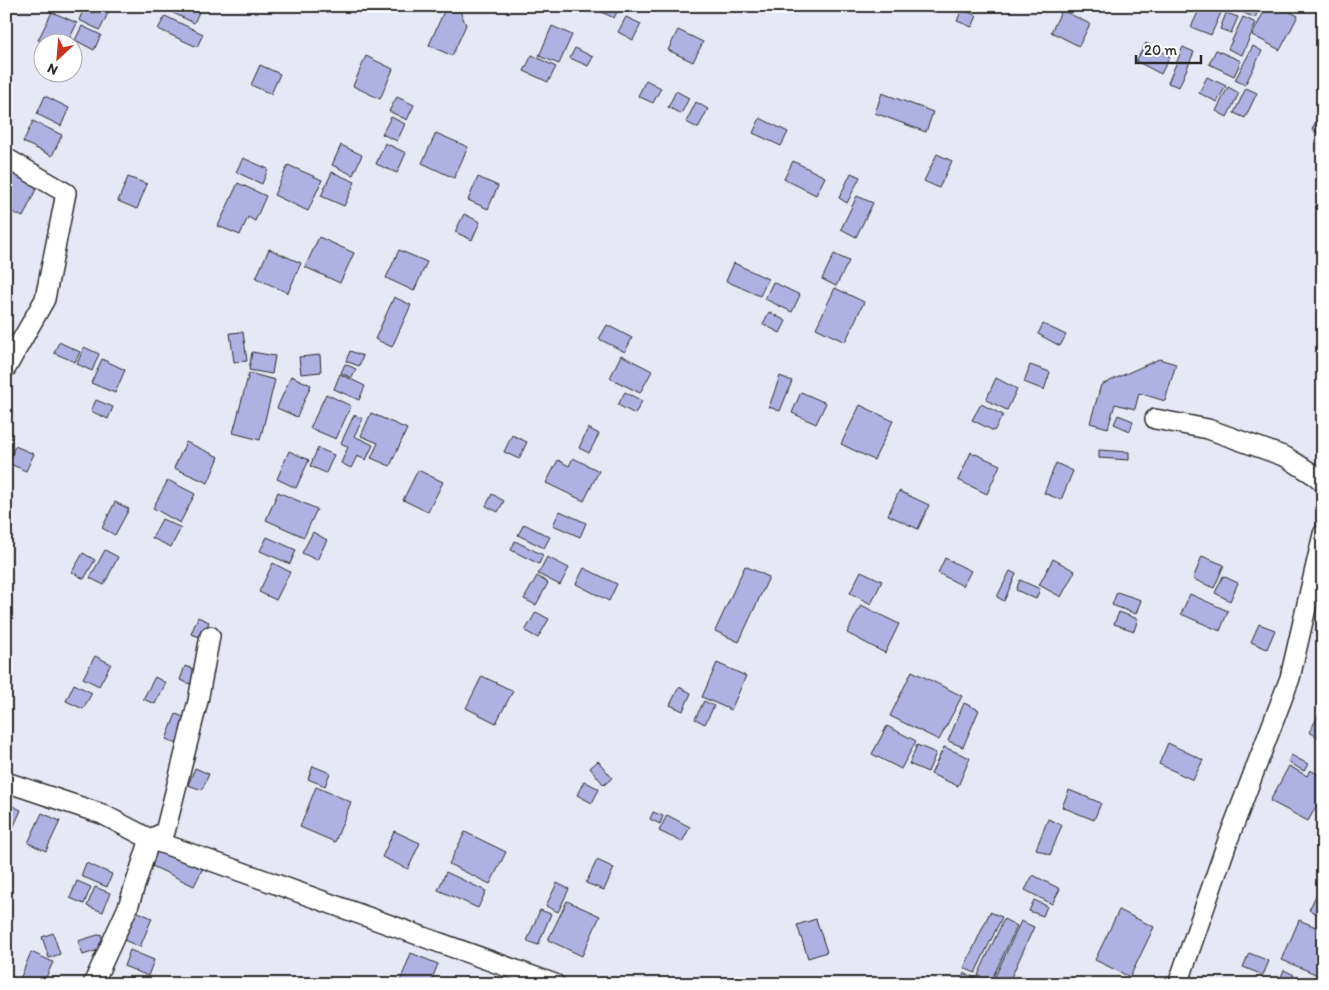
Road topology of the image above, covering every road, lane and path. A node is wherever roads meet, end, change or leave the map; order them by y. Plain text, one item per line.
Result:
1 (6, 158) edge
2 (6, 368) edge
3 (1155, 419) dead end
4 (1323, 482) edge
5 (1323, 534) edge
6 (210, 636) dead end
7 (6, 782) edge
8 (150, 839) junction
9 (93, 984) edge
10 (555, 984) edge
11 (1178, 984) edge

1 - 2 street
3 - 4 street
5 - 11 street
6 - 8 street
7 - 8 street
8 - 9 street
8 - 10 street

